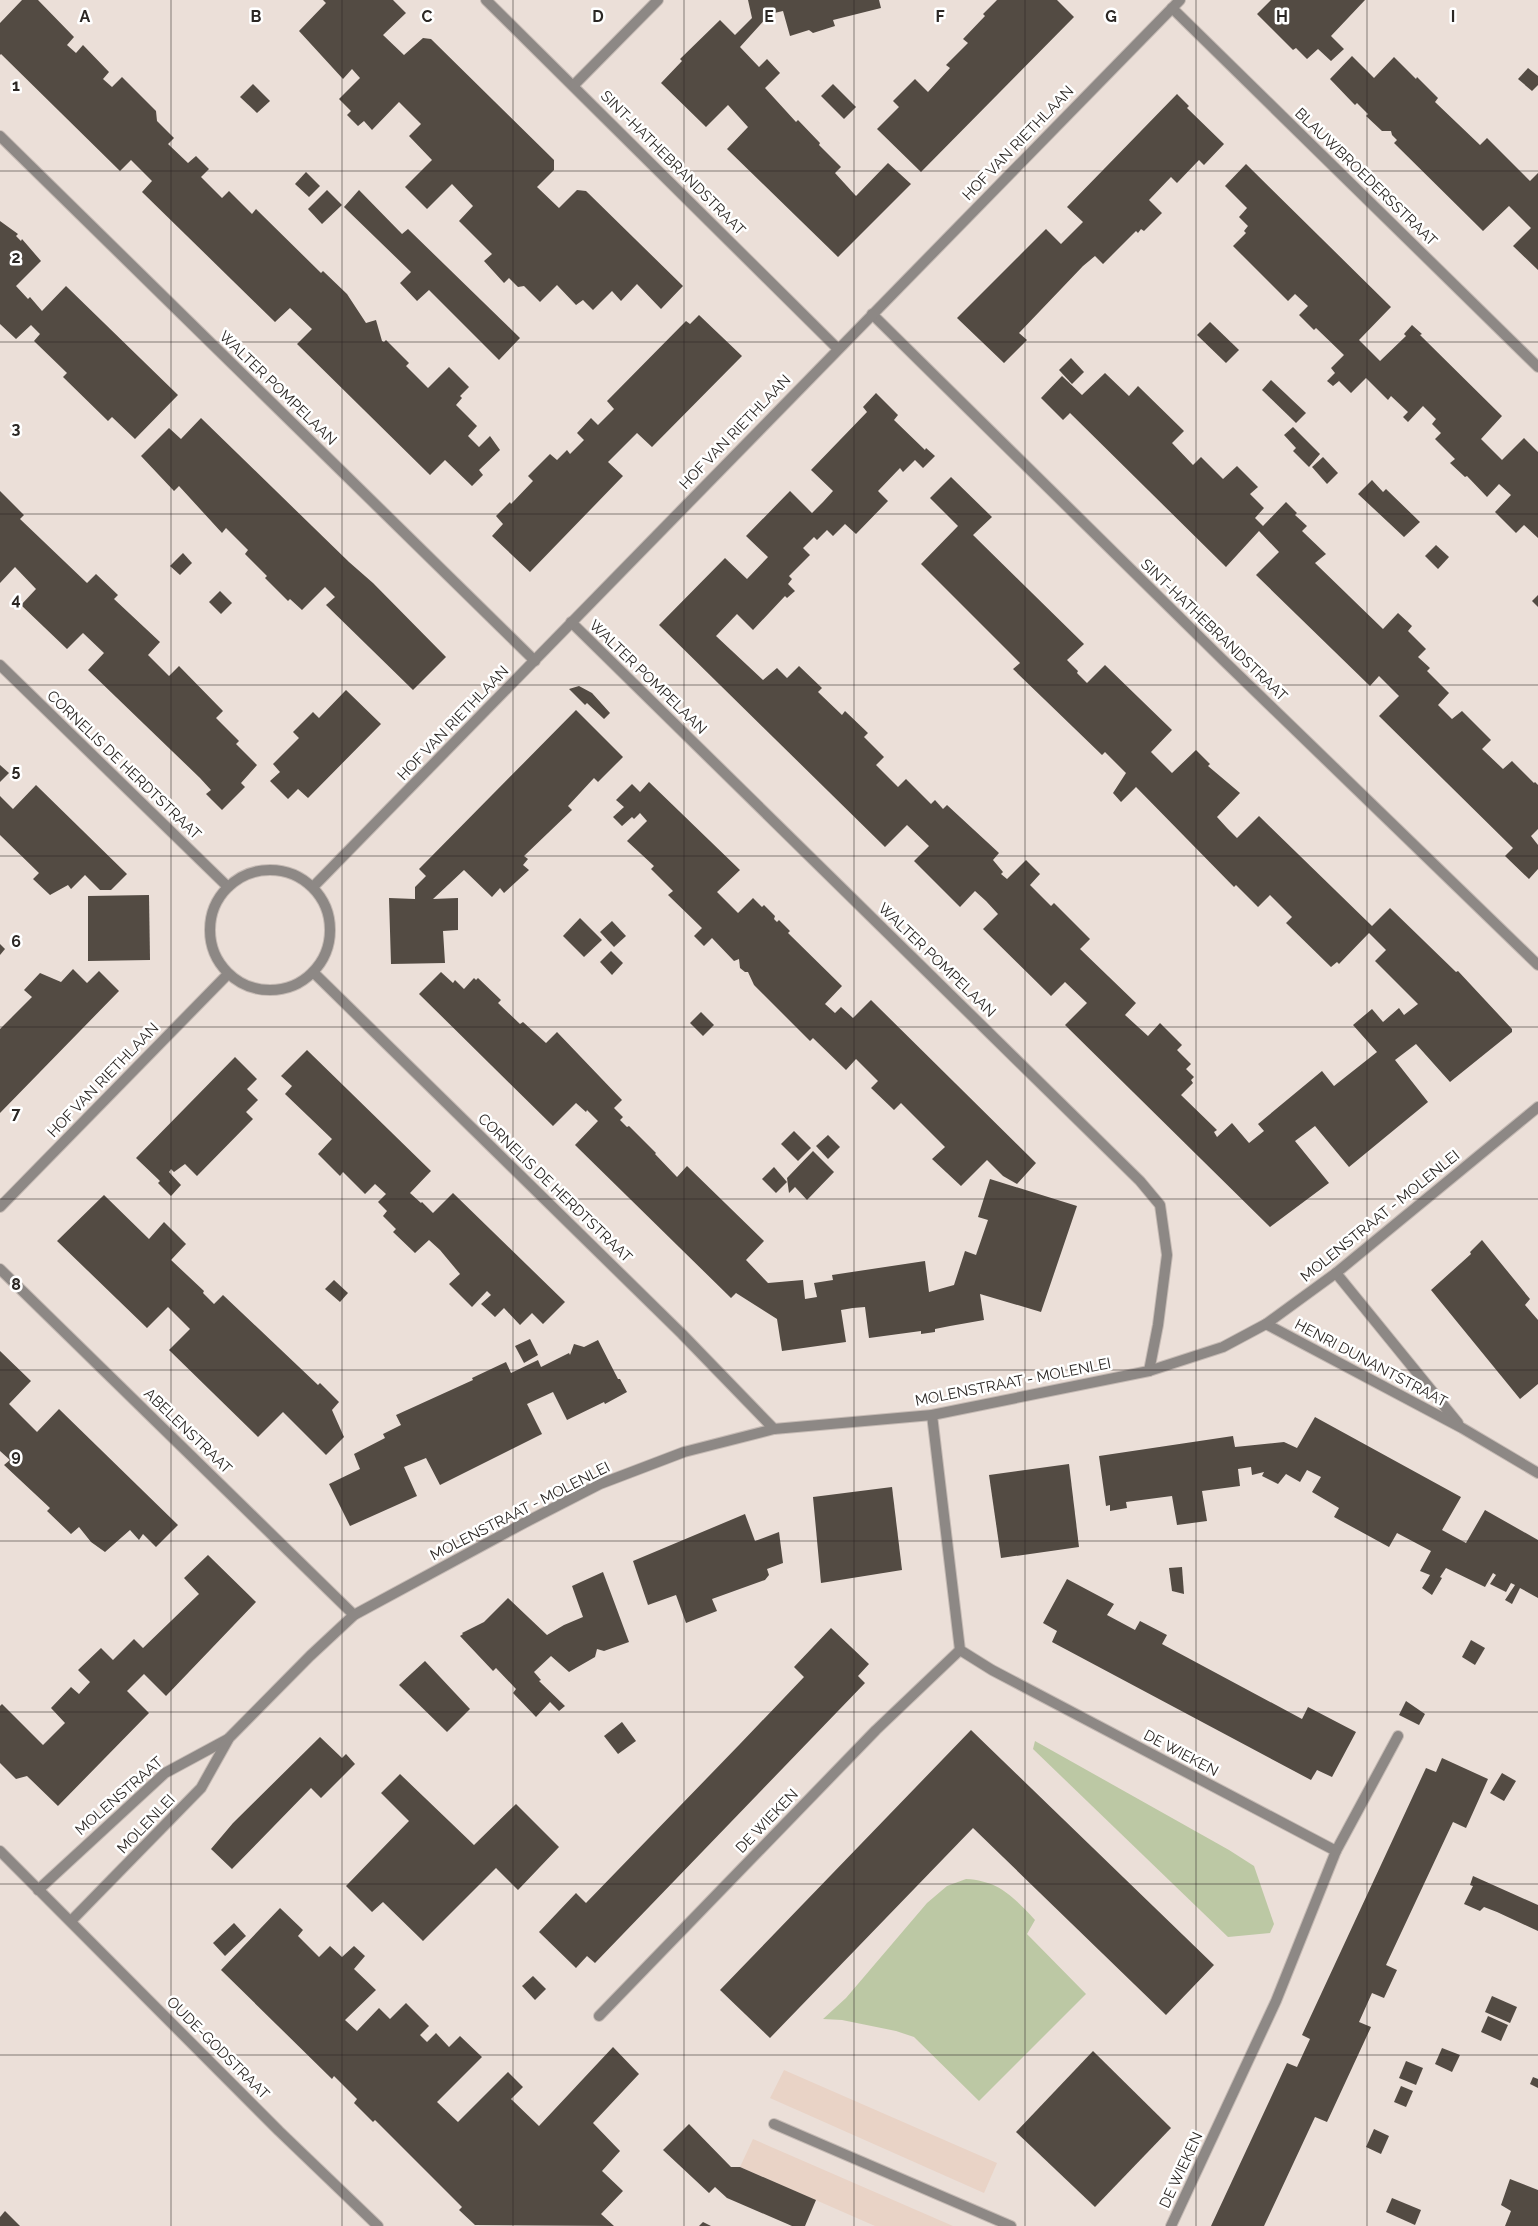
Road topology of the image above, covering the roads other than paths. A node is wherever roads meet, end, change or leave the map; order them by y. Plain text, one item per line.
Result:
1 (486, 0) edge
2 (658, 0) edge
3 (1180, 0) edge
4 (1172, 8) junction
5 (574, 85) junction
6 (0, 136) edge
7 (872, 314) junction
8 (838, 349) junction
9 (1538, 367) edge
10 (571, 622) junction
11 (534, 661) junction
12 (0, 665) edge
13 (228, 887) junction
14 (313, 887) junction
15 (1538, 965) edge
16 (313, 972) junction
17 (228, 974) junction
18 (1538, 1106) edge
19 (0, 1207) edge
20 (0, 1269) edge
21 (1336, 1273) junction
22 (1266, 1324) junction
23 (1149, 1371) junction
24 (932, 1415) junction
25 (1462, 1428) junction
26 (774, 1429) junction
27 (1538, 1473) edge
28 (354, 1615) junction
29 (960, 1650) junction
30 (1398, 1736) dead end
31 (229, 1738) junction
32 (0, 1851) edge
33 (1336, 1851) junction
34 (38, 1890) junction
35 (71, 1921) junction
36 (598, 2016) dead end
37 (774, 2124) dead end
38 (378, 2226) edge
39 (1011, 2226) edge
40 (1171, 2226) edge

1 - 5 street, SINT-HATHEBRANDSTRAAT
2 - 5 street
3 - 4 street, HOF VAN RIETHLAAN
4 - 7 street, HOF VAN RIETHLAAN
4 - 9 street, BLAUWBROEDERSSTRAAT
5 - 8 street, SINT-HATHEBRANDSTRAAT
6 - 11 street, WALTER POMPELAAN
7 - 8 street, HOF VAN RIETHLAAN
7 - 15 street, SINT-HATHEBRANDSTRAAT
8 - 10 street, HOF VAN RIETHLAAN
10 - 11 street, HOF VAN RIETHLAAN
10 - 23 street, WALTER POMPELAAN
11 - 14 street, HOF VAN RIETHLAAN
12 - 13 street, CORNELIS DE HERDTSTRAAT
13 - 14 street
13 - 17 street
14 - 16 street
16 - 17 street
16 - 26 street, CORNELIS DE HERDTSTRAAT
17 - 19 street, HOF VAN RIETHLAAN
18 - 21 street, MOLENSTRAAT - MOLENLEI
20 - 28 street, ABELENSTRAAT
21 - 22 street, MOLENSTRAAT - MOLENLEI
21 - 25 street, HENRI DUNANTSTRAAT
22 - 23 street, MOLENSTRAAT - MOLENLEI
22 - 25 street, HENRI DUNANTSTRAAT
23 - 24 street, MOLENSTRAAT - MOLENLEI
24 - 26 street, MOLENSTRAAT - MOLENLEI
24 - 29 street
25 - 27 street, HENRI DUNANTSTRAAT
26 - 28 street, MOLENSTRAAT - MOLENLEI
28 - 31 street, MOLENSTRAAT - MOLENLEI
29 - 33 street, DE WIEKEN
29 - 36 street, DE WIEKEN
30 - 33 street, DE WIEKEN
31 - 34 street, MOLENSTRAAT
31 - 35 street, MOLENLEI
32 - 34 street, OUDE-GODSTRAAT
33 - 40 street, DE WIEKEN
34 - 35 street, OUDE-GODSTRAAT
35 - 38 street, OUDE-GODSTRAAT
37 - 39 street

